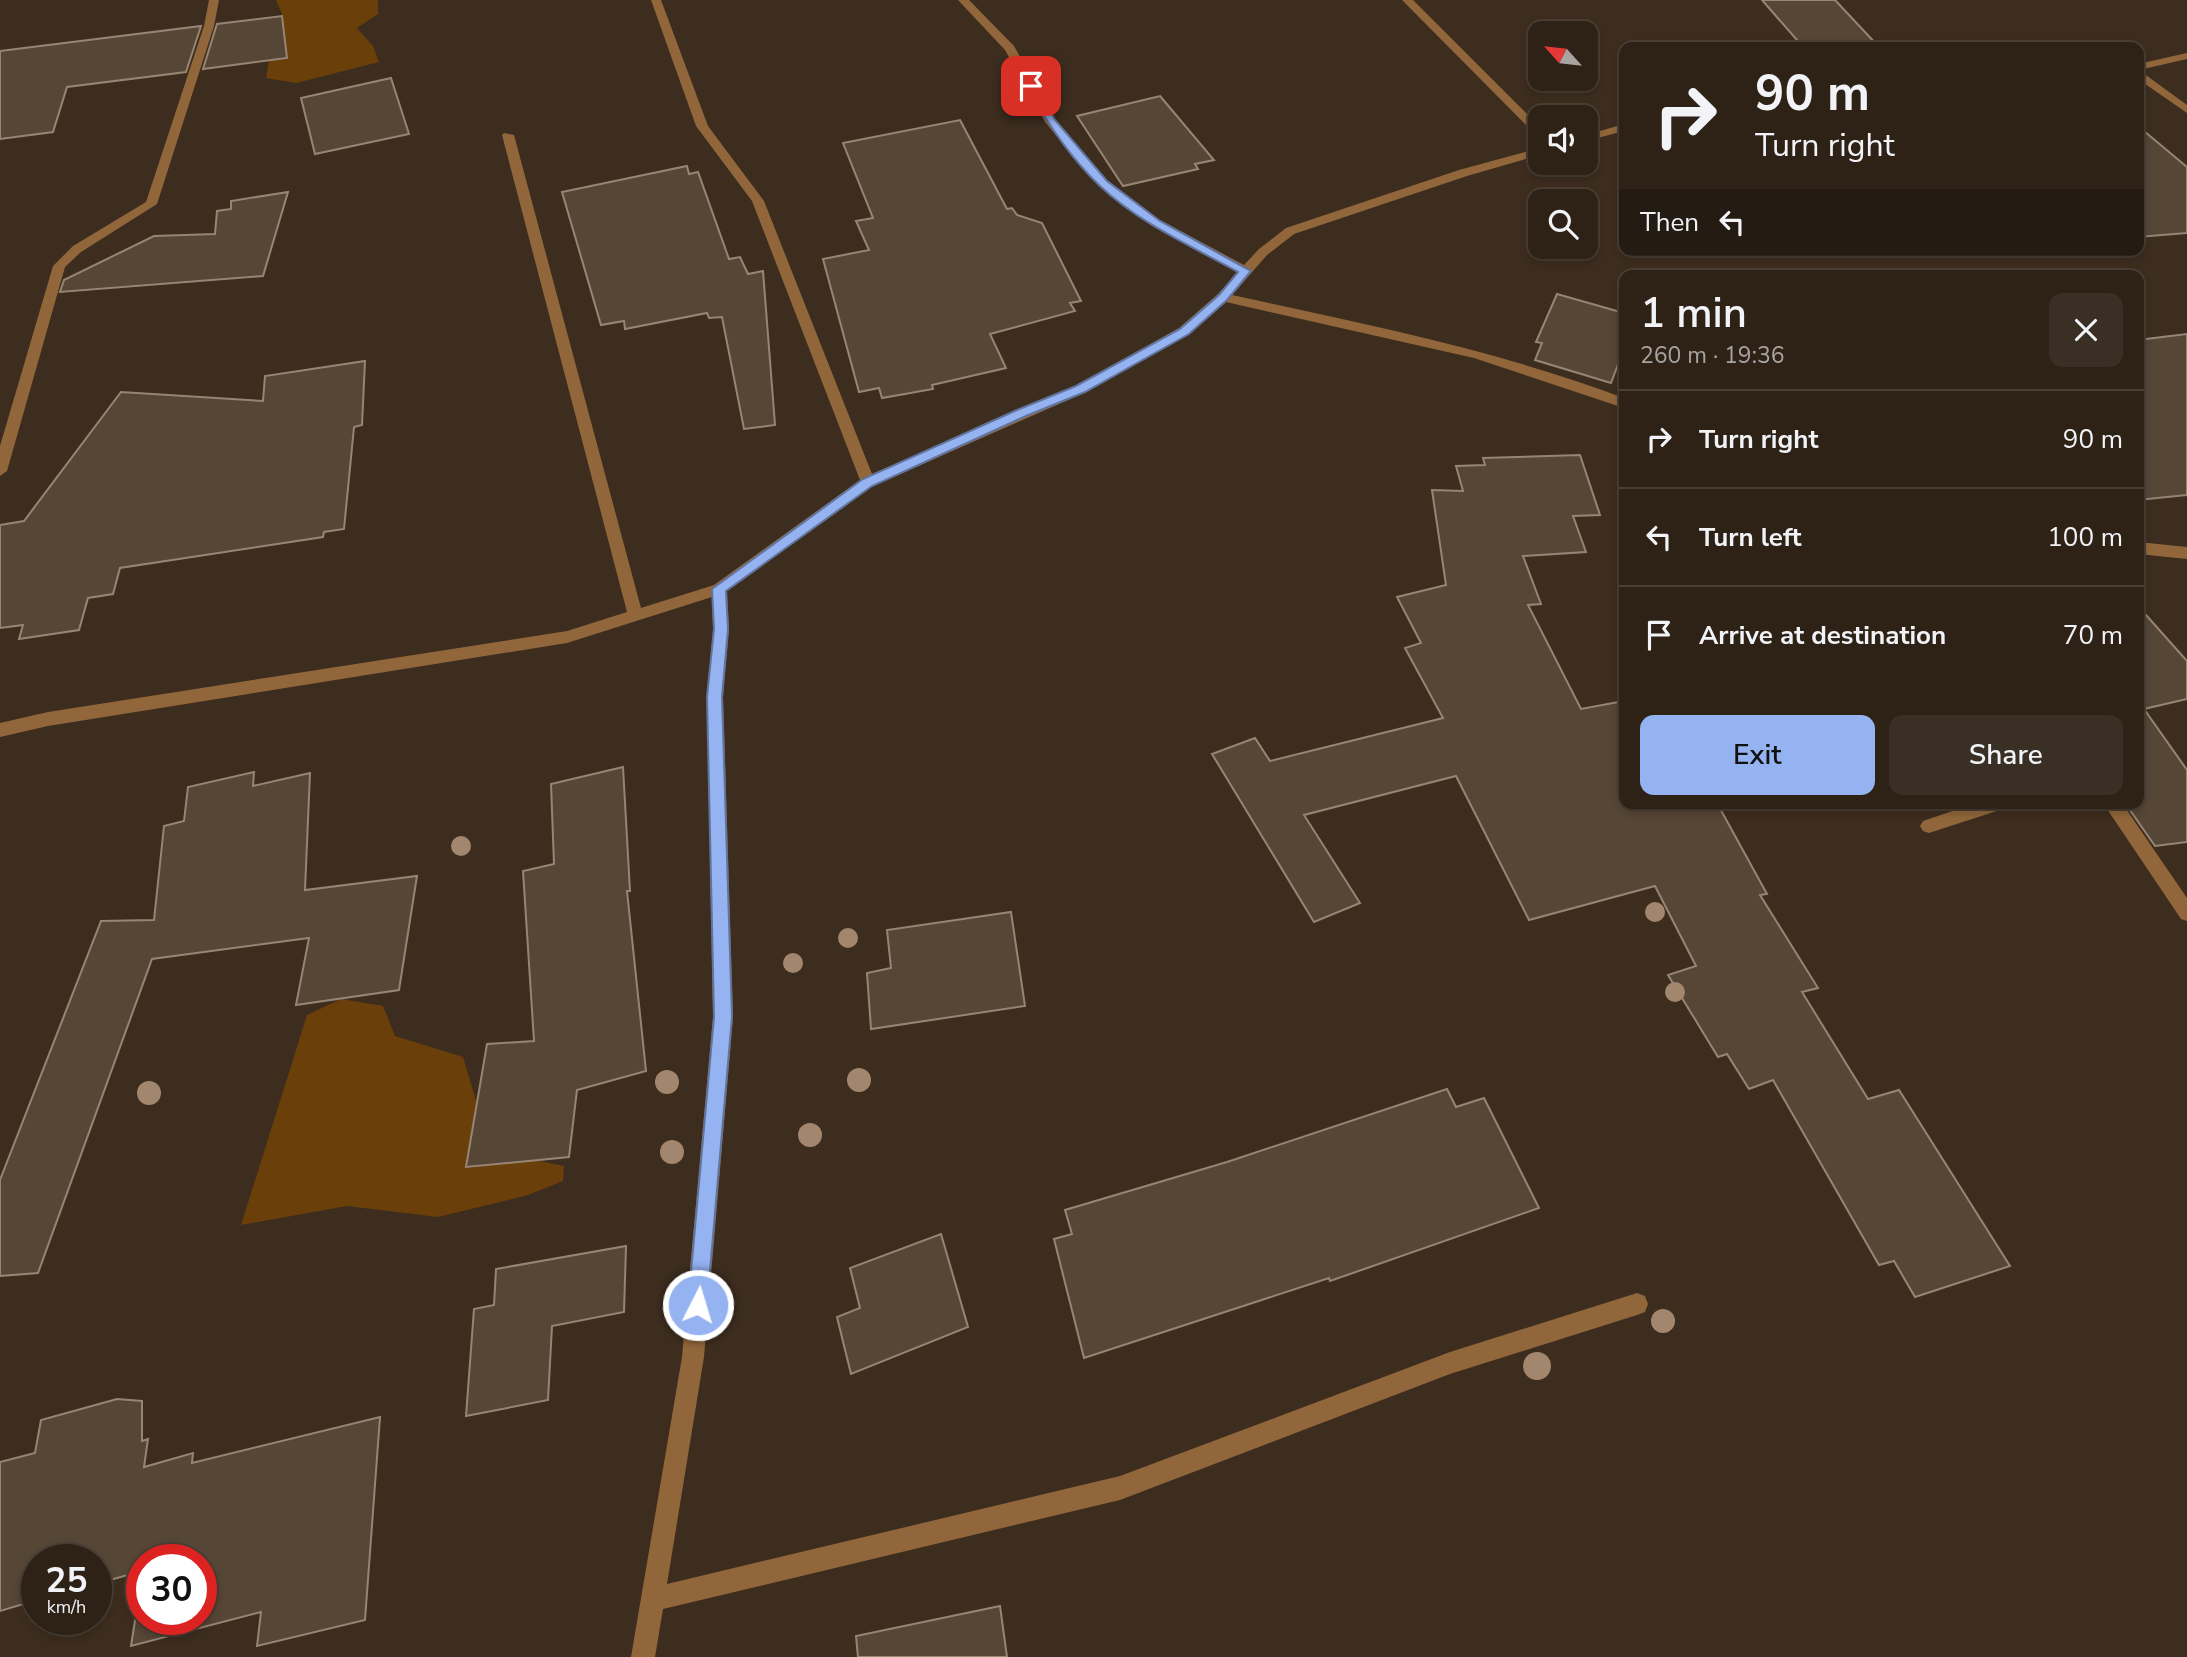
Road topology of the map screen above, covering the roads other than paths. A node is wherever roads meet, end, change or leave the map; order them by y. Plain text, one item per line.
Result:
1 (214, 0) edge
2 (656, 0) edge
3 (963, 0) edge
4 (1407, 0) edge
5 (2187, 55) edge
6 (2144, 66) edge
7 (2144, 78) edge
8 (2187, 110) edge
9 (1528, 121) edge
10 (1619, 128) edge
11 (508, 135) dead end
12 (1598, 135) edge
13 (1528, 154) edge
14 (1245, 271) junction
15 (1223, 297) junction
16 (1619, 401) edge
17 (0, 471) edge
18 (868, 482) junction
19 (2144, 549) edge
20 (2187, 553) edge
21 (719, 589) junction
22 (636, 617) junction
23 (0, 730) edge
24 (1981, 809) edge
25 (2116, 809) edge
26 (1928, 826) dead end
27 (2187, 913) edge
28 (1637, 1304) dead end
29 (653, 1599) junction
30 (643, 1657) edge

1 - 17 street
2 - 18 street
3 - 14 street
4 - 9 street
5 - 6 street
7 - 8 street
10 - 12 street
11 - 22 street
13 - 14 street
14 - 15 street
15 - 16 street
15 - 18 street
18 - 21 street
19 - 20 street
21 - 22 street
21 - 29 street
22 - 23 street
24 - 26 street
25 - 27 street
28 - 29 street
29 - 30 street

